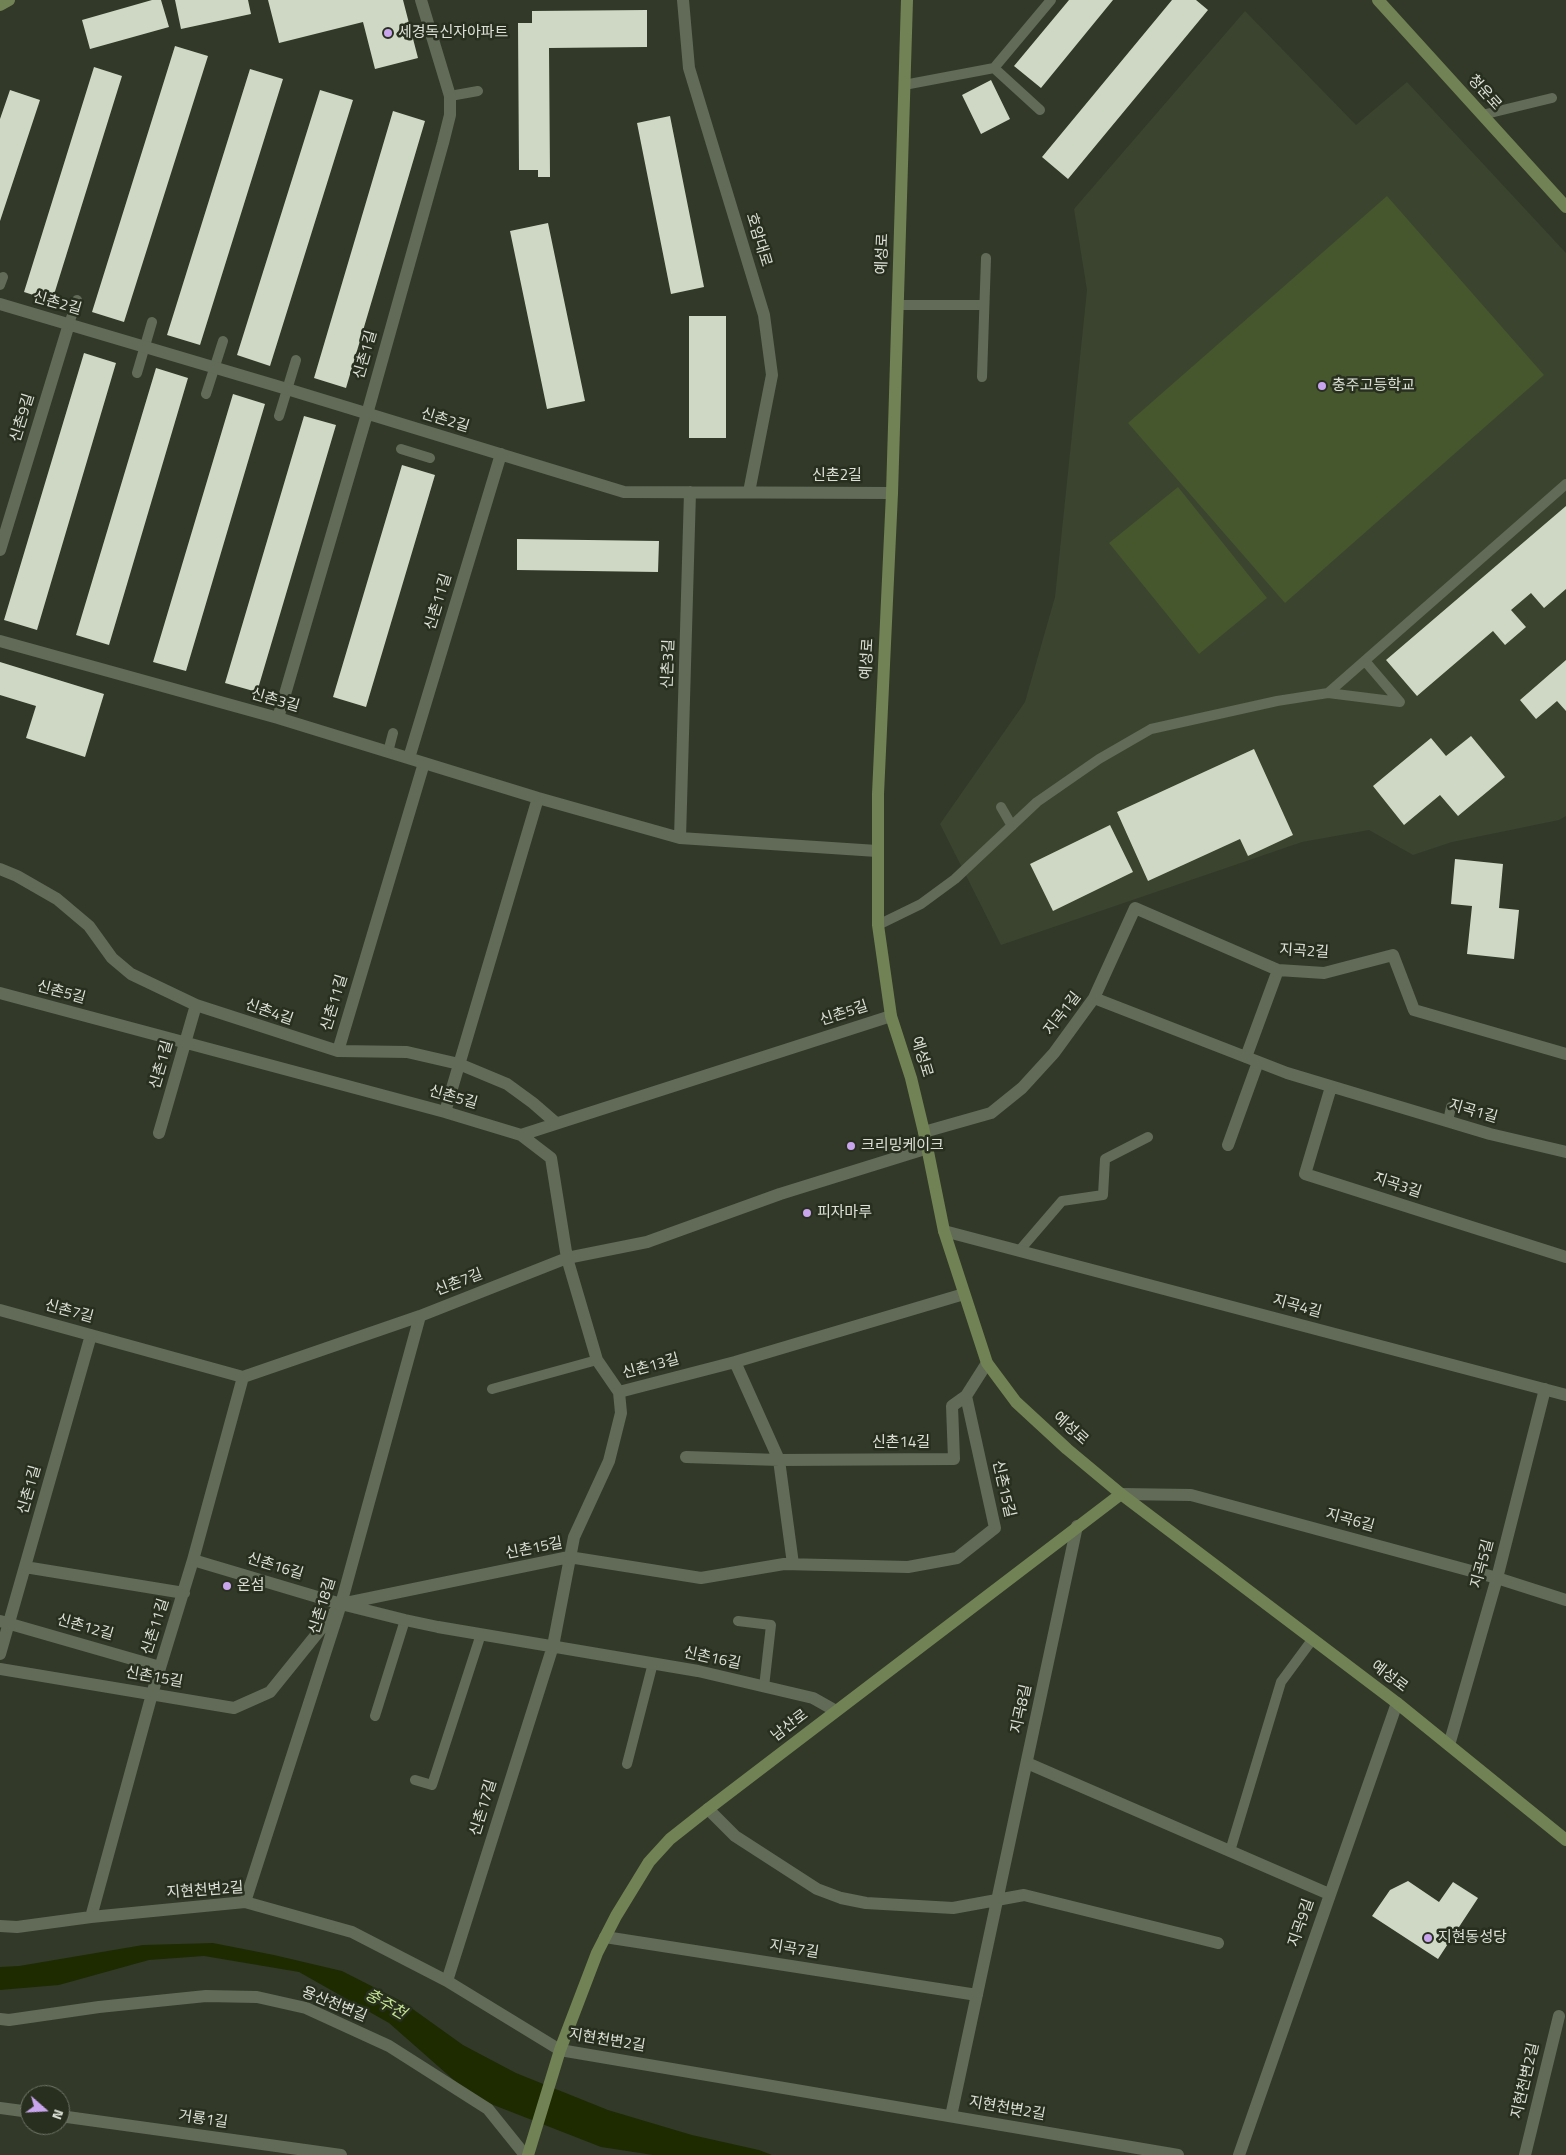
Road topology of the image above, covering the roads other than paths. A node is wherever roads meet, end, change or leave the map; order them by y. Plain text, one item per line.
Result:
1 (9, 0) edge
2 (421, 0) edge
3 (683, 0) edge
4 (907, 0) edge
5 (1052, 0) edge
6 (1378, 0) edge
7 (0, 5) edge
8 (994, 68) junction
9 (904, 85) junction
10 (478, 91) dead end
11 (450, 96) junction
12 (1552, 98) dead end
13 (1040, 110) dead end
14 (1482, 115) junction
15 (1566, 207) edge
16 (986, 258) dead end
17 (77, 300) dead end
18 (0, 304) edge
19 (898, 305) junction
20 (984, 305) junction
21 (152, 322) dead end
22 (69, 324) junction
23 (222, 341) dead end
24 (145, 347) junction
25 (296, 360) dead end
26 (215, 368) junction
27 (137, 373) dead end
28 (982, 377) dead end
29 (287, 389) junction
30 (206, 394) dead end
31 (367, 414) junction
32 (279, 416) dead end
33 (401, 449) dead end
34 (501, 454) junction
35 (430, 458) dead end
36 (1566, 484) edge
37 (690, 492) junction
38 (749, 492) junction
39 (892, 492) junction
40 (0, 550) edge
41 (0, 640) edge
42 (1365, 661) junction
43 (1328, 693) junction
44 (278, 718) junction
45 (393, 733) dead end
46 (388, 752) junction
47 (409, 758) junction
48 (424, 763) junction
49 (538, 798) junction
50 (1001, 807) dead end
51 (1012, 826) junction
52 (680, 838) junction
53 (877, 851) junction
54 (0, 869) edge
55 (878, 925) junction
56 (1278, 970) junction
57 (0, 993) edge
58 (1094, 998) junction
59 (196, 1005) junction
60 (891, 1016) junction
61 (186, 1042) junction
62 (338, 1051) junction
63 (1566, 1054) edge
64 (1252, 1060) junction
65 (459, 1064) junction
66 (1331, 1087) junction
67 (1451, 1107) dead end
68 (445, 1112) junction
69 (1448, 1121) junction
70 (556, 1123) junction
71 (924, 1132) junction
72 (159, 1133) dead end
73 (521, 1135) junction
74 (1148, 1137) dead end
75 (1228, 1145) dead end
76 (928, 1148) junction
77 (1566, 1152) edge
78 (944, 1231) junction
79 (1019, 1250) junction
80 (1566, 1257) edge
81 (567, 1258) junction
82 (964, 1294) junction
83 (0, 1310) edge
84 (420, 1316) junction
85 (92, 1335) junction
86 (597, 1360) junction
87 (735, 1362) junction
88 (987, 1362) junction
89 (244, 1377) junction
90 (492, 1389) dead end
91 (1545, 1390) junction
92 (619, 1392) junction
93 (1566, 1395) edge
94 (966, 1396) junction
95 (686, 1457) dead end
96 (779, 1460) junction
97 (1121, 1494) junction
98 (1077, 1526) junction
99 (569, 1557) junction
100 (193, 1560) junction
101 (793, 1564) junction
102 (25, 1566) junction
103 (1497, 1578) junction
104 (184, 1593) junction
105 (1566, 1600) edge
106 (341, 1604) junction
107 (405, 1620) junction
108 (738, 1621) dead end
109 (4, 1622) edge
110 (480, 1634) junction
111 (1312, 1640) junction
112 (553, 1646) junction
113 (0, 1654) edge
114 (653, 1663) junction
115 (160, 1667) junction
116 (0, 1668) edge
117 (764, 1687) junction
118 (152, 1694) junction
119 (1397, 1703) junction
120 (836, 1711) junction
121 (375, 1716) dead end
122 (1449, 1745) junction
123 (1027, 1763) junction
124 (627, 1764) dead end
125 (415, 1780) dead end
126 (708, 1809) junction
127 (1566, 1840) edge
128 (1230, 1851) junction
129 (1329, 1894) junction
130 (998, 1898) junction
131 (245, 1902) junction
132 (91, 1917) junction
133 (0, 1926) edge
134 (605, 1937) junction
135 (1218, 1943) dead end
136 (447, 1981) junction
137 (977, 1995) junction
138 (1558, 2016) dead end
139 (0, 2020) edge
140 (560, 2050) junction
141 (0, 2108) edge
142 (20, 2111) edge
143 (951, 2116) junction
144 (70, 2117) edge
145 (341, 2155) edge
146 (526, 2155) edge
147 (1178, 2155) edge
148 (1240, 2155) edge
149 (1525, 2155) edge

1 - 7 main road
2 - 11 street, 신촌1길
3 - 38 street, 호암대로
4 - 9 main road, 예성로
5 - 8 lane
6 - 14 main road, 청운로
8 - 9 lane
8 - 13 lane
9 - 19 main road, 예성로
10 - 11 lane
11 - 31 street, 신촌1길
12 - 14 lane
14 - 15 main road, 청운로
16 - 20 lane
17 - 22 lane
18 - 22 street, 신촌2길
19 - 20 lane
19 - 39 main road, 예성로
20 - 28 lane
21 - 24 lane
22 - 24 street, 신촌2길
22 - 40 street, 신촌9길
23 - 26 lane
24 - 26 street, 신촌2길
24 - 27 lane
25 - 29 lane
26 - 29 street, 신촌2길
26 - 30 lane
29 - 31 street, 신촌2길
29 - 32 lane
31 - 34 street, 신촌2길
31 - 44 street, 신촌1길
33 - 35 lane
34 - 37 street, 신촌2길
34 - 47 street, 신촌11길
36 - 42 lane
37 - 38 street, 신촌2길
37 - 52 street, 신촌3길
38 - 39 street, 신촌2길
39 - 53 main road, 예성로
41 - 44 street, 신촌3길
42 - 43 lane
42 - 43 lane
43 - 51 lane
44 - 46 street, 신촌3길
45 - 46 lane
46 - 47 street, 신촌3길
47 - 48 street, 신촌3길
48 - 49 street, 신촌3길
48 - 62 street, 신촌11길
49 - 52 street, 신촌3길
49 - 65 street
50 - 51 lane
51 - 55 lane
52 - 53 street, 신촌3길
53 - 55 main road, 예성로
54 - 59 street, 신촌4길
55 - 60 main road, 예성로
56 - 58 street, 지곡2길
56 - 63 street, 지곡2길
56 - 64 street
57 - 61 street, 신촌5길
58 - 64 street, 지곡1길
58 - 71 street, 지곡1길
59 - 61 street, 신촌1길
59 - 62 street, 신촌4길
60 - 70 street, 신촌5길
60 - 71 main road, 예성로
61 - 68 street, 신촌5길
61 - 72 street, 신촌1길
62 - 65 street, 신촌4길
64 - 66 street, 지곡1길
64 - 75 street
65 - 68 street
65 - 70 street, 신촌4길
66 - 69 street, 지곡1길
66 - 80 street, 지곡3길
67 - 69 lane
68 - 73 street, 신촌5길
69 - 77 street, 지곡1길
70 - 73 street, 신촌5길
71 - 76 main road, 예성로
73 - 81 street, 신촌13길
74 - 79 lane
76 - 78 main road, 예성로
76 - 81 street, 신촌7길
78 - 79 street, 지곡4길
78 - 82 main road, 예성로
79 - 91 street, 지곡4길
81 - 84 street, 신촌7길
81 - 86 street, 신촌13길
82 - 87 street, 신촌13길
82 - 88 main road, 예성로
83 - 85 street, 신촌7길
84 - 89 street, 신촌7길
84 - 106 street, 신촌18길
85 - 89 street, 신촌7길
85 - 102 street, 신촌1길
86 - 90 lane
86 - 92 street, 신촌13길
87 - 92 street, 신촌13길
87 - 96 street
88 - 94 street
88 - 97 main road, 예성로
89 - 100 street, 신촌11길
91 - 93 street, 지곡4길
91 - 103 street, 지곡5길
92 - 99 street, 신촌17길
94 - 96 street, 신촌14길
94 - 101 street, 신촌15길
95 - 96 street, 신촌14길
96 - 101 street
97 - 98 main road, 남산로
97 - 103 street, 지곡6길
97 - 111 main road, 예성로
98 - 120 main road, 남산로
98 - 123 street, 지곡8길
99 - 101 street, 신촌15길
99 - 106 street, 신촌15길
99 - 112 street, 신촌17길
100 - 104 street, 신촌11길
100 - 106 street, 신촌16길
102 - 104 street
102 - 109 street, 신촌1길
103 - 105 street, 지곡6길
103 - 122 street, 지곡5길
104 - 115 street, 신촌11길
106 - 107 street, 신촌16길
106 - 118 street, 신촌15길
106 - 131 street, 신촌18길
107 - 110 street, 신촌16길
107 - 121 lane
108 - 117 lane
109 - 113 street, 신촌1길
109 - 115 street, 신촌12길
110 - 112 street, 신촌16길
110 - 125 lane
111 - 119 main road, 예성로
111 - 128 lane
112 - 114 street, 신촌16길
112 - 136 street, 신촌17길
114 - 117 street, 신촌16길
114 - 124 lane
115 - 118 street, 신촌11길
116 - 118 street, 신촌15길
117 - 120 street, 신촌16길
118 - 132 street, 신촌11길
119 - 122 main road, 예성로
119 - 129 street, 지곡9길
120 - 126 main road, 남산로
122 - 127 main road, 예성로
123 - 128 street
123 - 130 street, 지곡8길
126 - 130 street
126 - 134 main road, 남산로
128 - 129 street
129 - 148 street, 지곡9길
130 - 135 street
130 - 137 street, 지곡8길
131 - 132 street, 지현천변2길
131 - 136 street, 지현천변2길
132 - 133 street, 지현천변2길
134 - 137 street, 지곡7길
134 - 140 main road, 남산로
136 - 140 street, 지현천변2길
137 - 143 street, 지곡8길
138 - 149 street, 지현천변2길
139 - 146 street, 용산천변길
140 - 143 street, 지현천변2길
140 - 146 main road, 남산로
141 - 142 street
143 - 147 street, 지현천변2길
144 - 145 street, 거룡1길

